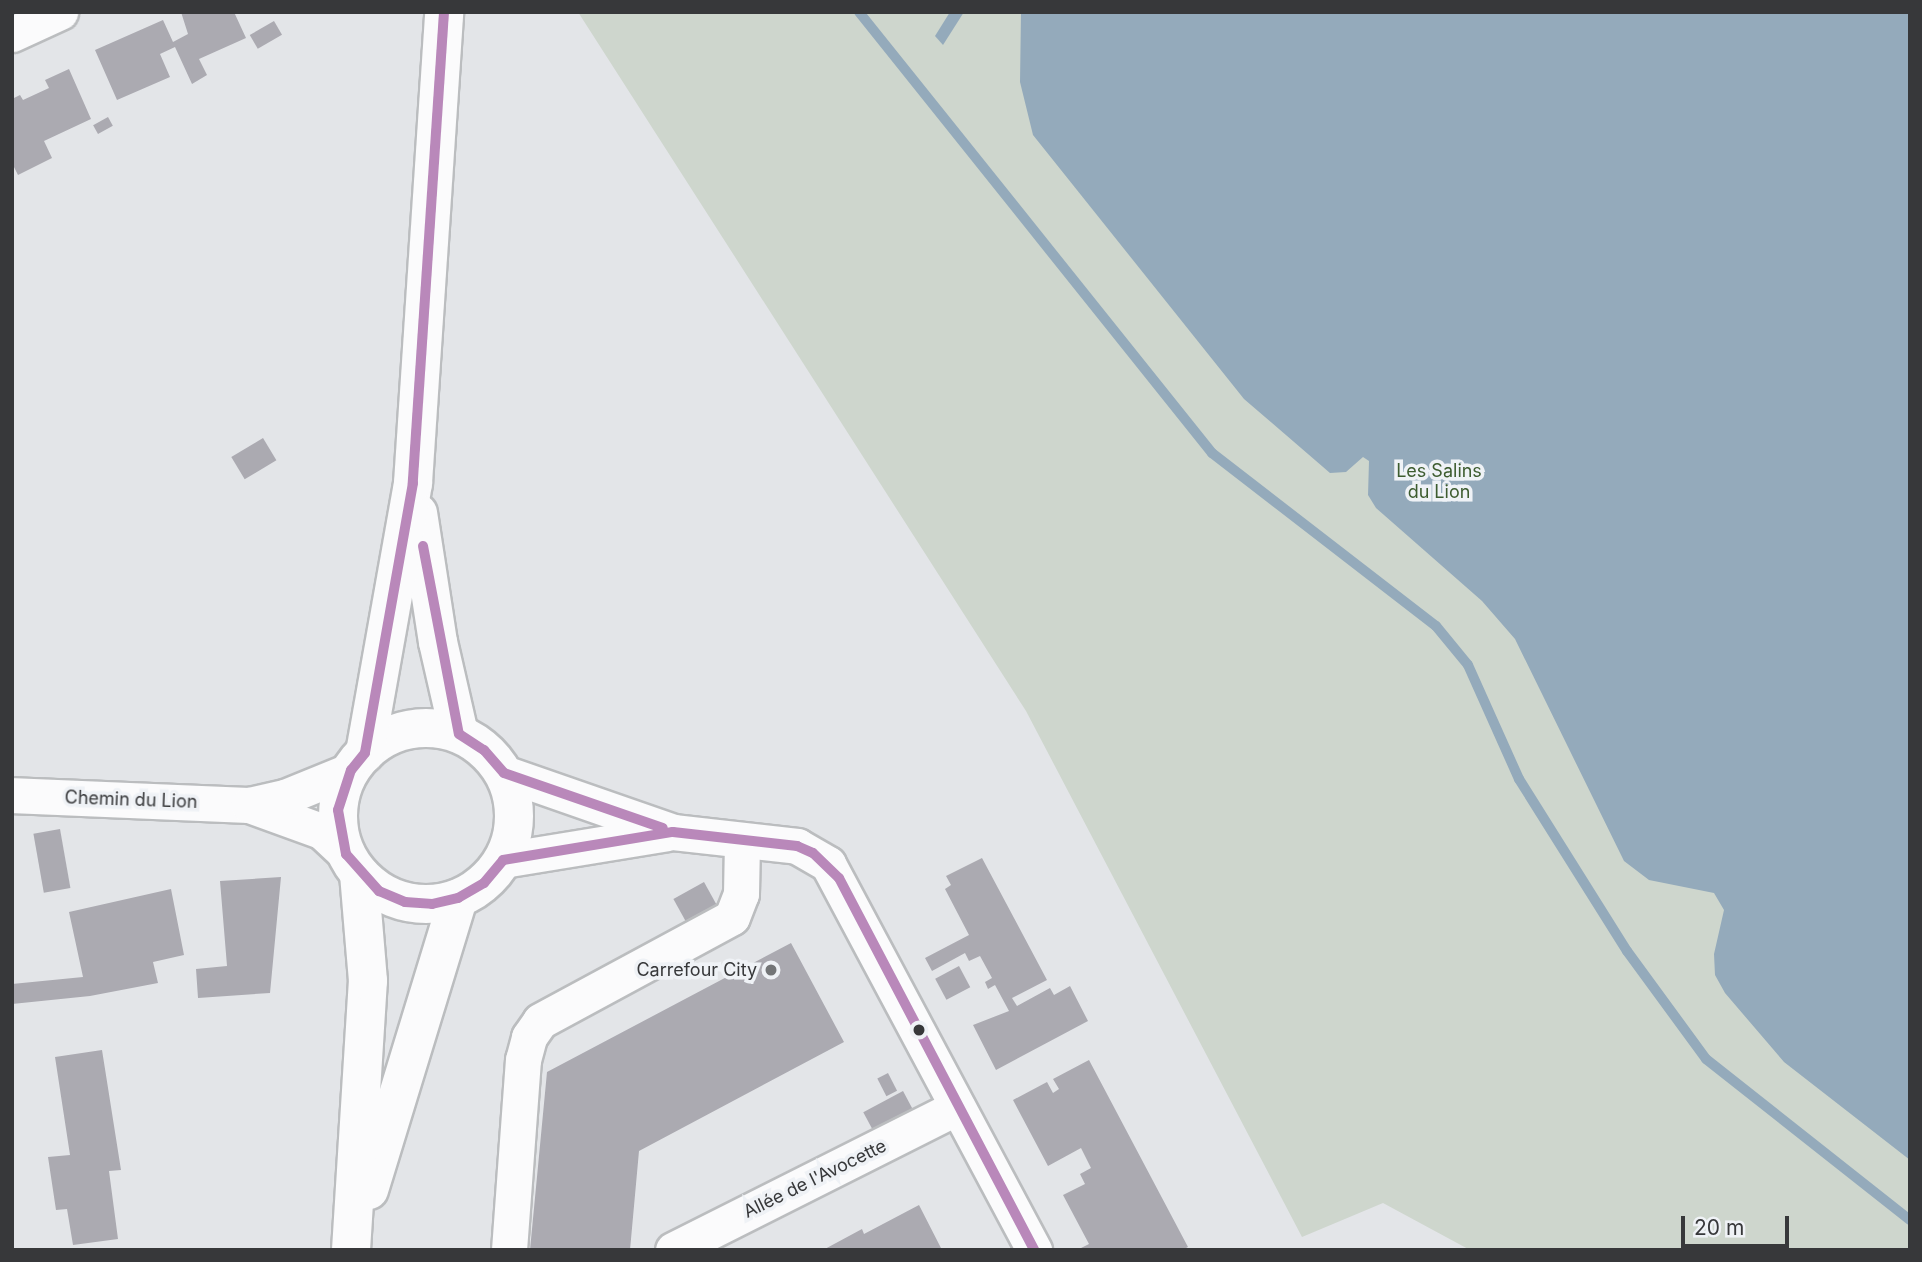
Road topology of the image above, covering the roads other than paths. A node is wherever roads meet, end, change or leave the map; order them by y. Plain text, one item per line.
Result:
1 (60, 12) edge
2 (444, 12) edge
3 (12, 34) edge
4 (413, 483) junction
5 (459, 734) junction
6 (358, 762) junction
7 (504, 773) junction
8 (12, 795) edge
9 (249, 805) junction
10 (673, 832) junction
11 (742, 840) junction
12 (503, 860) junction
13 (353, 863) junction
14 (458, 898) junction
15 (957, 1107) junction
16 (351, 1248) edge
17 (509, 1250) edge
18 (673, 1250) edge
19 (1034, 1250) edge

1 - 3 street
2 - 4 main road
4 - 5 main road
4 - 6 main road
5 - 6 main road
5 - 7 main road
6 - 9 street, Chemin du Lion
6 - 13 main road
7 - 10 street
7 - 12 main road
8 - 9 street, Chemin du Lion
9 - 13 street, Chemin du Lion
10 - 11 street
10 - 12 street
11 - 15 street
11 - 17 street
12 - 14 main road
13 - 14 main road
13 - 16 main road
14 - 16 main road
15 - 18 street, Allée de l'Avocette
15 - 19 street

